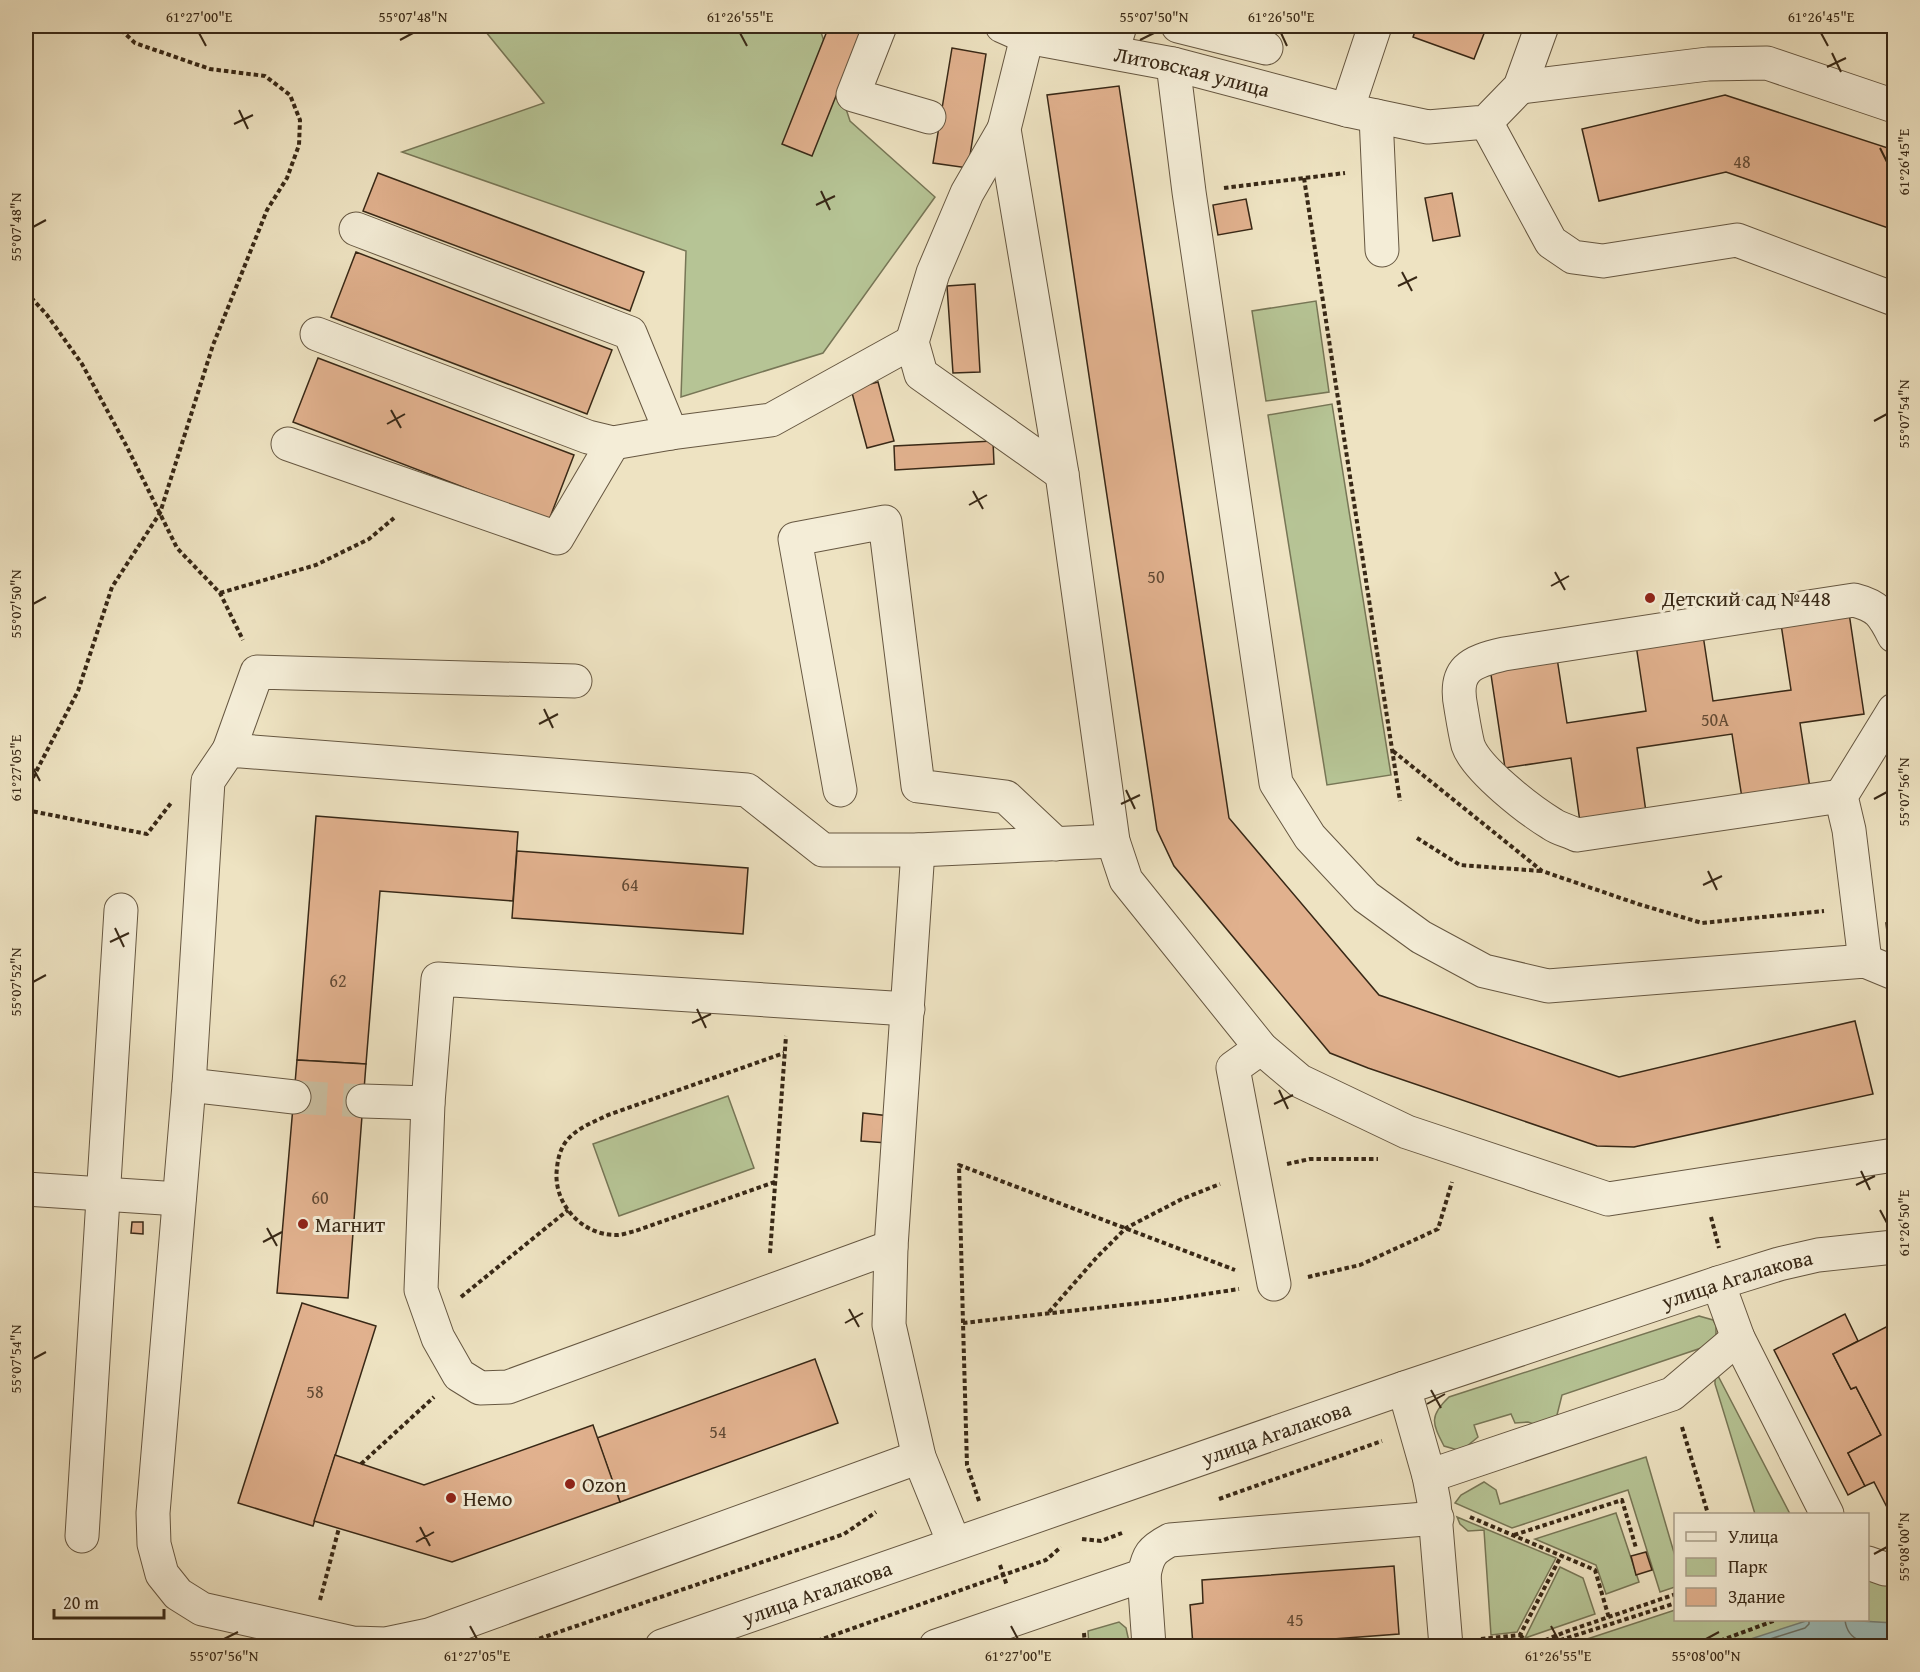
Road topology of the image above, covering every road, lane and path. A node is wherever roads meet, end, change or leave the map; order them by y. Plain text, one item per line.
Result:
1 (117, 26) edge
2 (880, 26) edge
3 (1178, 26) edge
4 (1375, 26) edge
5 (1542, 26) edge
6 (1014, 31) edge
7 (1116, 39) edge
8 (1266, 48) dead end
9 (1173, 64) junction
10 (1520, 87) junction
11 (1894, 106) edge
12 (1362, 113) junction
13 (929, 117) dead end
14 (1486, 122) junction
15 (1004, 129) junction
16 (1378, 169) junction
17 (1304, 178) junction
18 (1189, 192) junction
19 (356, 229) dead end
20 (1382, 250) dead end
21 (26, 292) edge
22 (1894, 298) edge
23 (317, 334) dead end
24 (912, 342) junction
25 (672, 433) junction
26 (613, 443) junction
27 (288, 444) dead end
28 (1062, 474) junction
29 (424, 491) junction
30 (160, 513) junction
31 (220, 593) junction
32 (1894, 636) edge
33 (258, 672) junction
34 (575, 681) dead end
35 (1894, 710) edge
36 (229, 750) junction
37 (1393, 751) junction
38 (840, 790) dead end
39 (26, 791) edge
40 (1842, 796) junction
41 (1400, 801) dead end
42 (26, 810) edge
43 (136, 833) dead end
44 (1417, 838) dead end
45 (1113, 841) junction
46 (1056, 844) junction
47 (918, 850) junction
48 (1542, 871) junction
49 (1858, 908) junction
50 (121, 910) dead end
51 (1880, 967) edge
52 (790, 1000) junction
53 (908, 1009) junction
54 (1261, 1047) junction
55 (784, 1053) junction
56 (189, 1085) junction
57 (294, 1096) tunnel mouth
58 (363, 1101) tunnel mouth
59 (428, 1103) junction
60 (1468, 1153) junction
61 (1894, 1155) edge
62 (776, 1182) junction
63 (26, 1189) edge
64 (105, 1195) junction
65 (179, 1199) junction
66 (568, 1210) junction
67 (891, 1247) junction
68 (1894, 1247) edge
69 (1718, 1283) junction
70 (1274, 1284) junction
71 (767, 1294) junction
72 (432, 1321) junction
73 (963, 1323) junction
74 (1738, 1338) junction
75 (459, 1375) junction
76 (1404, 1388) junction
77 (1672, 1394) junction
78 (1417, 1429) junction
79 (361, 1464) dead end
80 (967, 1466) junction
81 (924, 1468) junction
82 (1433, 1499) junction
83 (1214, 1501) dead end
84 (882, 1509) dead end
85 (1707, 1513) edge
86 (1826, 1513) edge
87 (339, 1528) dead end
88 (989, 1531) junction
89 (1124, 1533) dead end
90 (1513, 1535) junction
91 (82, 1536) dead end
92 (954, 1544) junction
93 (1636, 1548) dead end
94 (1561, 1556) junction
95 (1869, 1563) edge
96 (1894, 1568) edge
97 (1144, 1575) junction
98 (1004, 1576) junction
99 (1674, 1595) edge
100 (1674, 1604) edge
101 (1609, 1618) junction
102 (1016, 1619) junction
103 (1774, 1621) edge
104 (311, 1633) junction
105 (1520, 1635) junction
106 (1445, 1645) edge
107 (1716, 1645) edge
108 (1531, 1646) edge
109 (518, 1647) edge
110 (662, 1647) edge
111 (803, 1647) edge
112 (936, 1647) edge
113 (1149, 1647) edge
114 (1555, 1647) edge
115 (1706, 1647) edge

1 - 30 path
2 - 13 street
3 - 8 street
4 - 12 street
5 - 10 street
6 - 7 street, Литовская улица
6 - 15 street
7 - 9 street, Литовская улица
9 - 12 street, Литовская улица
9 - 18 street
10 - 11 street
10 - 14 street
12 - 14 street, Литовская улица
12 - 16 street
14 - 22 street
15 - 24 street
15 - 28 street
16 - 17 path
16 - 20 street
17 - 18 path
17 - 37 path
18 - 51 street
19 - 25 street
21 - 30 path
23 - 26 street
24 - 25 street
24 - 28 street
25 - 26 street
26 - 29 street
27 - 29 street
28 - 45 street
29 - 31 path
30 - 31 path
30 - 39 path
31 - 33 path
32 - 40 street
33 - 34 street
33 - 36 street
35 - 40 street
36 - 47 street
36 - 56 street
37 - 41 path
37 - 48 path
38 - 46 street
40 - 49 street
42 - 43 path
44 - 48 path
45 - 46 street
45 - 54 street
46 - 47 street
47 - 53 street
48 - 49 path
49 - 51 street
50 - 64 street
52 - 53 street
52 - 55 path
52 - 59 street
53 - 67 street
54 - 60 street
54 - 70 street
55 - 62 path
55 - 66 path
56 - 57 street
56 - 65 street
58 - 59 street
59 - 72 street
60 - 61 street
60 - 70 path
62 - 66 path
62 - 71 path
63 - 64 street
64 - 65 street
64 - 91 street
65 - 104 street
66 - 72 path
67 - 71 street
67 - 81 street
68 - 69 street, улица Агалакова
69 - 74 street
69 - 76 street, улица Агалакова
70 - 73 path
70 - 73 path
71 - 75 street
72 - 75 street
73 - 80 path
74 - 77 street
74 - 86 street
75 - 79 path
76 - 78 street
76 - 88 street, улица Агалакова
77 - 82 street
77 - 85 path
78 - 82 street
78 - 83 path
80 - 81 path
80 - 88 path
81 - 92 street
81 - 104 street
82 - 90 path
82 - 97 street
82 - 106 street
84 - 109 path
87 - 104 path
88 - 92 street, улица Агалакова
88 - 98 path
89 - 98 path
90 - 93 path
90 - 94 path
92 - 110 street, улица Агалакова
94 - 101 path
94 - 105 path
95 - 96 street
97 - 102 street
97 - 113 street
98 - 102 path
98 - 111 path
99 - 101 path
100 - 114 path
101 - 108 path
102 - 112 street
103 - 107 path
105 - 106 path
105 - 108 path
107 - 115 path

